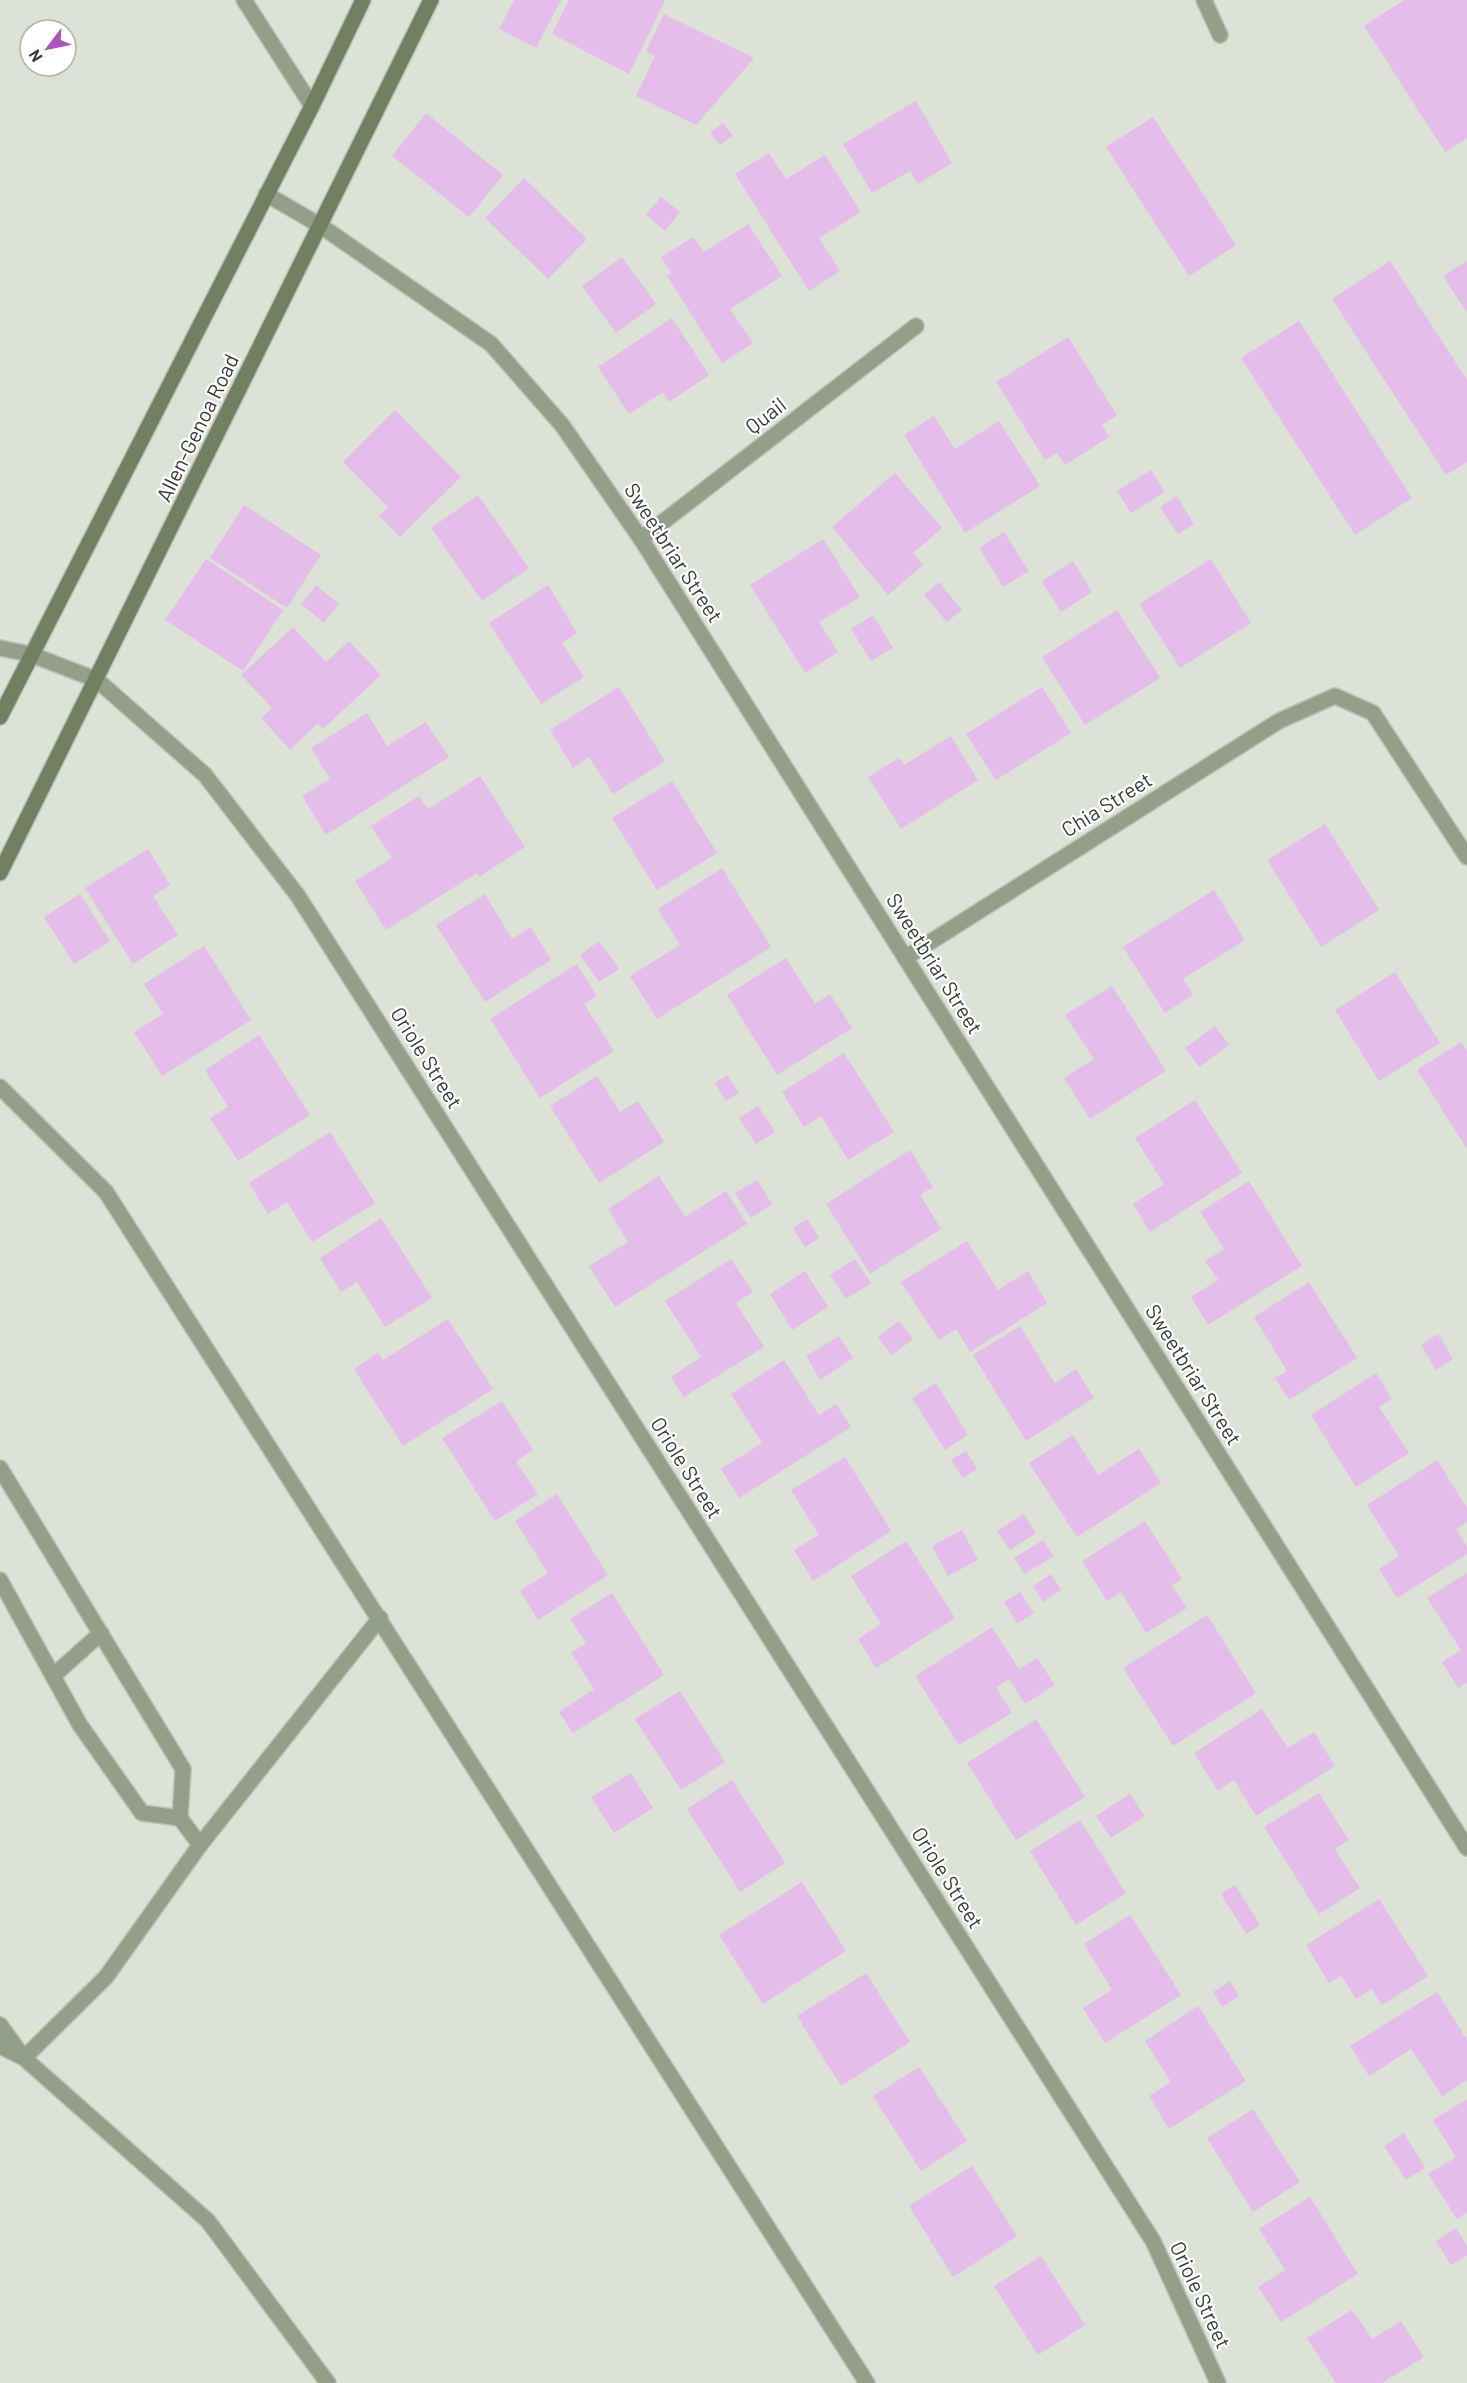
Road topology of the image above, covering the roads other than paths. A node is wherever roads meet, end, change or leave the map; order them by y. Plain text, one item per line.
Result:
1 (244, 0) edge
2 (363, 0) edge
3 (431, 0) edge
4 (1204, 0) edge
5 (1220, 34) dead end
6 (312, 106) junction
7 (266, 194) junction
8 (321, 226) junction
9 (916, 326) dead end
10 (641, 539) junction
11 (0, 648) edge
12 (30, 654) junction
13 (96, 680) junction
14 (0, 717) edge
15 (1467, 857) edge
16 (0, 873) edge
17 (905, 958) junction
18 (0, 1087) edge
19 (0, 1468) edge
20 (0, 1580) edge
21 (380, 1618) junction
22 (101, 1633) junction
23 (53, 1676) junction
24 (180, 1818) junction
25 (200, 1845) junction
26 (1467, 1848) edge
27 (0, 2025) edge
28 (0, 2046) edge
29 (24, 2058) junction
30 (328, 2383) edge
31 (867, 2383) edge
32 (1218, 2383) edge

1 - 6 street
2 - 6 main road
3 - 8 main road, Allen-Genoa Road
4 - 5 street
6 - 7 main road
7 - 8 street, Sweetbriar Street
7 - 12 main road
8 - 10 street, Sweetbriar Street
8 - 13 main road, Allen-Genoa Road
9 - 10 street, Quail
10 - 17 street, Sweetbriar Street
11 - 12 street, Oriole Street
12 - 13 street, Oriole Street
12 - 14 main road
13 - 16 main road, Allen-Genoa Road
13 - 32 street, Oriole Street
15 - 17 street, Chia Street
17 - 26 street, Sweetbriar Street
18 - 21 street
19 - 22 street
20 - 23 street
21 - 25 street
21 - 31 street
22 - 23 street
22 - 24 street
23 - 24 street
24 - 25 street
25 - 29 street
27 - 29 street
28 - 29 street
29 - 30 street

